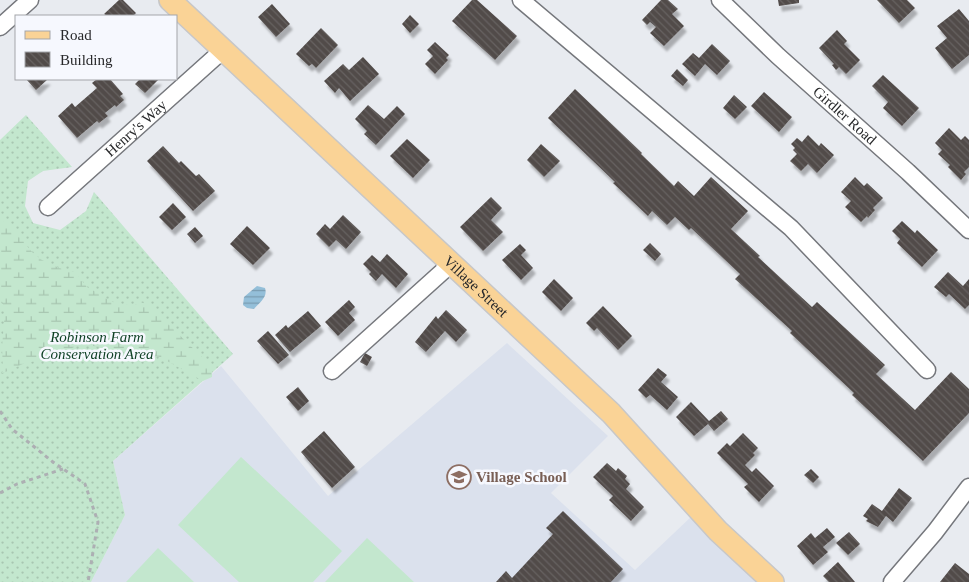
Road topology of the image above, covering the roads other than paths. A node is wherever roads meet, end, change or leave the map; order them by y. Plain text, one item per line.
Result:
1 (30, 0) edge
2 (170, 0) edge
3 (521, 0) edge
4 (720, 0) edge
5 (0, 27) edge
6 (223, 50) junction
7 (48, 207) dead end
8 (969, 230) edge
9 (452, 263) junction
10 (927, 370) dead end
11 (332, 371) dead end
12 (969, 487) edge
13 (773, 582) edge
14 (892, 582) edge

1 - 5 street
2 - 6 main road, Village Street
3 - 10 street
4 - 8 street, Girdler Road
6 - 7 street, Henry's Way
6 - 9 main road, Village Street
9 - 11 street
9 - 13 main road, Village Street
12 - 14 street

